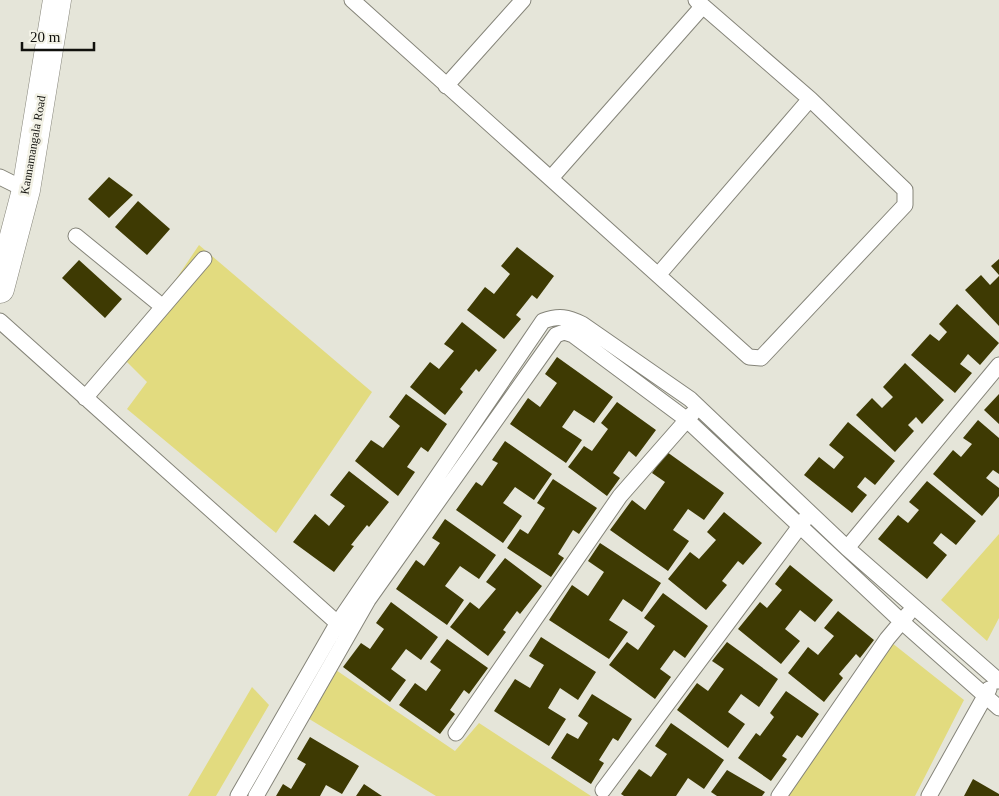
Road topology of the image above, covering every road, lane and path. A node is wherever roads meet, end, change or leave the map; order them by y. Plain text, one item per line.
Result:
1 (57, 0) edge
2 (352, 0) edge
3 (523, 0) edge
4 (699, 3) edge
5 (446, 86) junction
6 (810, 98) junction
7 (0, 177) edge
8 (551, 178) junction
9 (26, 190) junction
10 (76, 236) dead end
11 (204, 259) dead end
12 (659, 274) junction
13 (0, 289) edge
14 (163, 307) junction
15 (0, 321) edge
16 (999, 365) edge
17 (85, 398) junction
18 (699, 408) junction
19 (686, 419) junction
20 (805, 519) junction
21 (847, 548) junction
22 (915, 607) junction
23 (901, 621) junction
24 (343, 628) junction
25 (998, 676) edge
26 (986, 696) junction
27 (999, 708) edge
28 (456, 733) dead end
29 (603, 790) dead end
30 (238, 796) edge
31 (256, 796) edge
32 (779, 796) edge
33 (929, 796) edge

1 - 9 main road, Kannamangala Road
2 - 5 lane
3 - 5 lane
4 - 6 lane
4 - 8 lane
5 - 8 lane
6 - 12 lane
6 - 12 lane
7 - 9 lane
8 - 12 lane
9 - 13 main road, Kannamangala Road
10 - 14 lane
11 - 14 lane
14 - 17 lane
15 - 17 lane
16 - 21 lane
17 - 24 lane
18 - 19 lane
18 - 20 lane
18 - 24 lane
19 - 20 lane
19 - 24 lane
19 - 28 lane
20 - 21 lane
20 - 23 lane
20 - 29 lane
21 - 22 lane
22 - 23 lane
22 - 25 lane
23 - 26 lane
23 - 32 lane
24 - 30 lane
24 - 31 lane
25 - 26 lane
26 - 27 lane
26 - 33 lane

